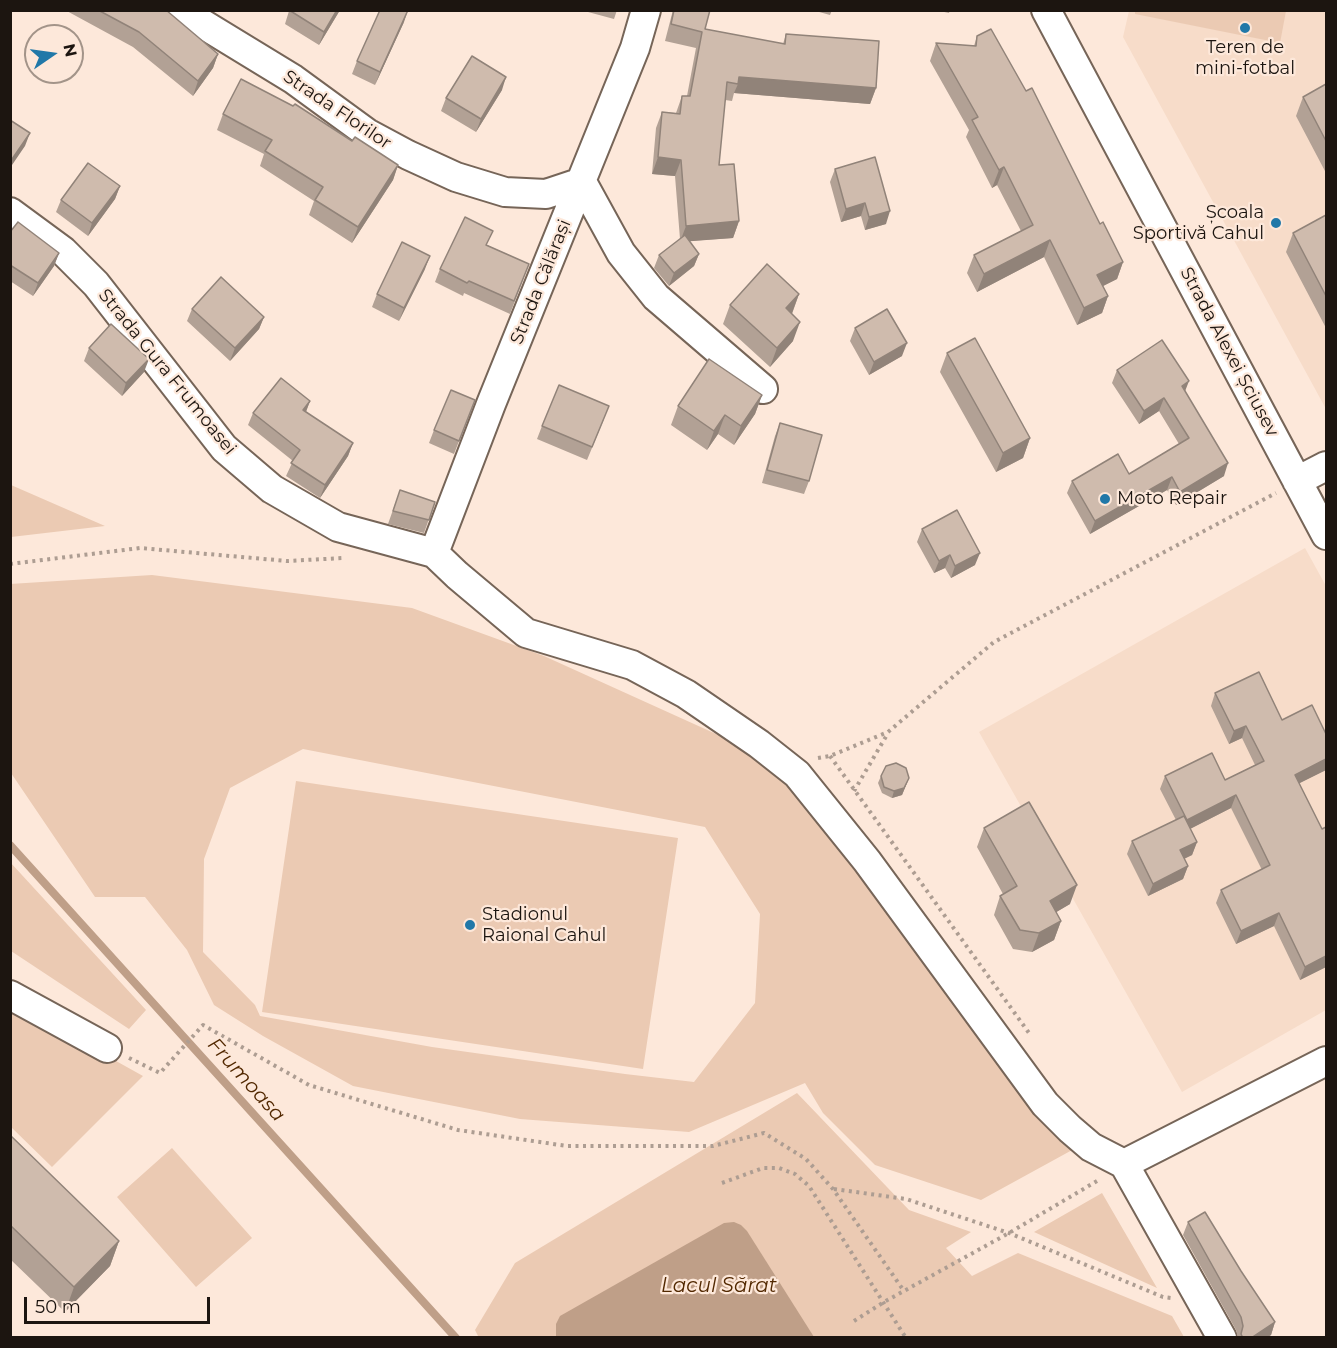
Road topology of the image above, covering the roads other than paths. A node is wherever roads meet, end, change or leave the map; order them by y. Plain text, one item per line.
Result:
1 (180, 10) edge
2 (646, 10) edge
3 (1046, 10) edge
4 (582, 182) junction
5 (10, 212) edge
6 (763, 389) dead end
7 (1326, 466) edge
8 (1298, 481) junction
9 (1326, 535) edge
10 (434, 553) junction
11 (10, 995) edge
12 (107, 1048) road end
13 (1326, 1061) edge
14 (1124, 1164) junction
15 (1222, 1338) edge

1 - 4 street, Strada Florilor
2 - 4 street, Strada Călărași
3 - 8 street, Strada Alexei Șciusev
4 - 6 street
4 - 10 street, Strada Călărași
5 - 10 street, Strada Gura Frumoasei
7 - 8 street
8 - 9 street, Strada Alexei Șciusev
10 - 14 street
11 - 12 street
13 - 14 street
14 - 15 street

